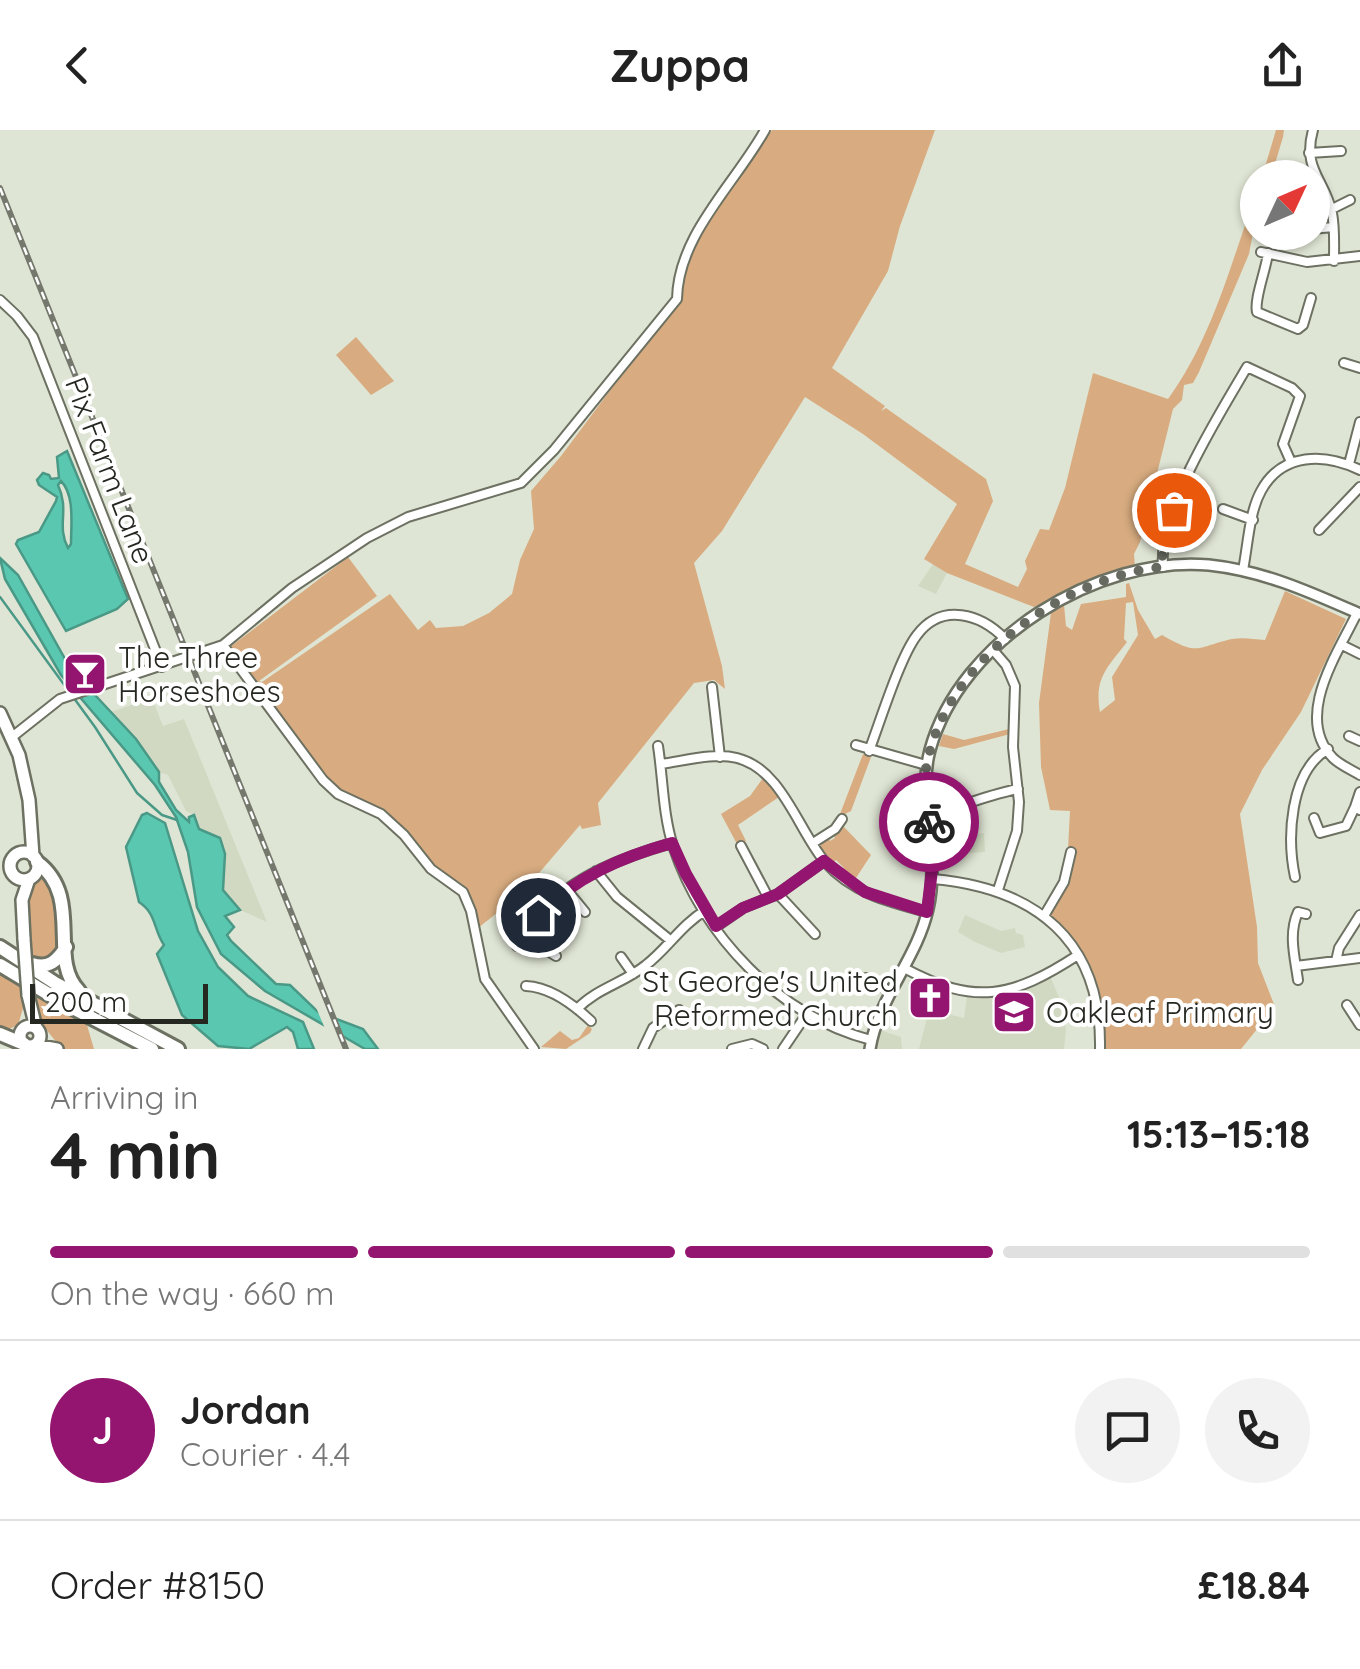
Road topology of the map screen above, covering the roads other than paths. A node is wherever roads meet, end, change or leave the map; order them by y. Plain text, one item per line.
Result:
1 (765, 130) edge
2 (1313, 130) edge
3 (1341, 152) dead end
4 (1309, 153) junction
5 (1310, 160) edge
6 (1350, 200) dead end
7 (1330, 206) edge
8 (1332, 210) junction
9 (1330, 227) edge
10 (1333, 227) junction
11 (1360, 256) edge
12 (1334, 261) junction
13 (1312, 298) dead end
14 (0, 300) edge
15 (1344, 362) dead end
16 (1360, 368) edge
17 (1221, 415) junction
18 (1233, 422) dead end
19 (1360, 422) edge
20 (1291, 462) junction
21 (1349, 464) junction
22 (1360, 470) edge
23 (1360, 487) edge
24 (1223, 510) dead end
25 (1253, 520) junction
26 (1319, 530) dead end
27 (1163, 567) junction
28 (1243, 570) junction
29 (1358, 614) edge
30 (1005, 639) junction
31 (223, 645) junction
32 (1342, 645) junction
33 (993, 650) junction
34 (1360, 654) edge
35 (162, 667) junction
36 (712, 687) dead end
37 (0, 713) edge
38 (1349, 736) dead end
39 (12, 737) junction
40 (1360, 741) edge
41 (658, 746) dead end
42 (856, 746) dead end
43 (1328, 749) junction
44 (869, 751) junction
45 (720, 756) junction
46 (1360, 760) edge
47 (661, 764) junction
48 (926, 765) junction
49 (1357, 773) edge
50 (1018, 789) junction
51 (1360, 792) edge
52 (1357, 808) edge
53 (928, 814) junction
54 (1314, 818) dead end
55 (842, 819) dead end
56 (32, 825) junction
57 (672, 843) junction
58 (813, 843) junction
59 (742, 846) dead end
60 (20, 852) junction
61 (1071, 852) dead end
62 (824, 861) junction
63 (30, 870) junction
64 (596, 871) junction
65 (1295, 877) dead end
66 (933, 879) junction
67 (567, 890) junction
68 (998, 890) junction
69 (778, 894) junction
70 (768, 896) junction
71 (706, 910) junction
72 (584, 912) dead end
73 (927, 912) junction
74 (1306, 914) dead end
75 (1360, 915) edge
76 (1044, 916) junction
77 (716, 926) junction
78 (815, 934) dead end
79 (524, 936) junction
80 (670, 940) junction
81 (517, 946) dead end
82 (0, 947) edge
83 (66, 948) junction
84 (1078, 955) junction
85 (556, 956) dead end
86 (621, 957) dead end
87 (1360, 958) edge
88 (1336, 961) junction
89 (6, 965) edge
90 (1296, 966) junction
91 (904, 968) junction
92 (633, 974) junction
93 (866, 978) dead end
94 (1298, 980) dead end
95 (526, 986) dead end
96 (546, 992) junction
97 (891, 992) junction
98 (92, 1004) junction
99 (541, 1004) dead end
100 (1348, 1005) dead end
101 (577, 1009) junction
102 (678, 1010) dead end
103 (806, 1015) junction
104 (666, 1018) junction
105 (591, 1022) dead end
106 (1360, 1025) edge
107 (672, 1028) dead end
108 (2, 1035) edge
109 (30, 1035) joint
110 (870, 1045) edge
111 (152, 1049) edge
112 (178, 1049) edge
113 (534, 1049) edge
114 (643, 1049) edge
115 (732, 1049) edge
116 (764, 1049) edge
117 (783, 1049) edge
118 (1100, 1049) edge

1 - 31 street
2 - 4 street
3 - 4 street
4 - 5 street
6 - 8 street
7 - 8 street
8 - 10 street
9 - 10 street
10 - 12 street
11 - 12 street
12 - 13 street
14 - 35 street, Pix Farm Lane
15 - 16 street
17 - 18 street
17 - 20 street
17 - 27 street
19 - 21 street
20 - 21 street
20 - 25 street
21 - 22 street
23 - 26 street
24 - 25 street
25 - 28 street
27 - 28 street
27 - 30 street
28 - 29 street
29 - 32 street
30 - 33 street
30 - 44 street
31 - 35 street
31 - 113 street
32 - 34 street
32 - 43 street
33 - 48 street
33 - 50 street
35 - 39 street
36 - 45 street
37 - 39 main road
38 - 40 street
39 - 56 main road
41 - 47 street
42 - 44 street
43 - 49 street
43 - 65 street
44 - 48 street
45 - 47 street
45 - 58 street
46 - 49 street
47 - 57 street
48 - 53 street
50 - 53 street
50 - 68 street
51 - 52 street
52 - 54 street
53 - 66 street
55 - 58 street
56 - 60 main road
56 - 63 main road
57 - 64 street
57 - 71 street
58 - 62 street
59 - 70 street
60 - 63 main road
60 - 63 main road
61 - 76 street
62 - 69 street
62 - 73 street
63 - 83 highway
63 - 109 main road, bridge
64 - 67 street
64 - 80 street
66 - 68 street
66 - 73 street
67 - 72 street
67 - 79 street
68 - 76 street
69 - 70 street
69 - 78 street
70 - 77 street
71 - 77 street
71 - 80 street
73 - 91 street
74 - 90 street
75 - 88 street
76 - 84 street
77 - 103 street
79 - 81 street
79 - 85 street
80 - 92 street
82 - 89 highway
83 - 89 highway
83 - 98 highway
84 - 91 street
84 - 118 street
86 - 92 street
87 - 88 street
88 - 90 street
89 - 98 highway
89 - 111 highway
90 - 94 street
91 - 97 street
92 - 101 street
93 - 97 street
95 - 96 street
96 - 99 street
96 - 101 street
97 - 110 street
98 - 112 highway
100 - 106 street
101 - 105 street
102 - 104 street
103 - 110 street
103 - 117 street
104 - 107 street
104 - 114 street
108 - 109 highway
115 - 116 street

